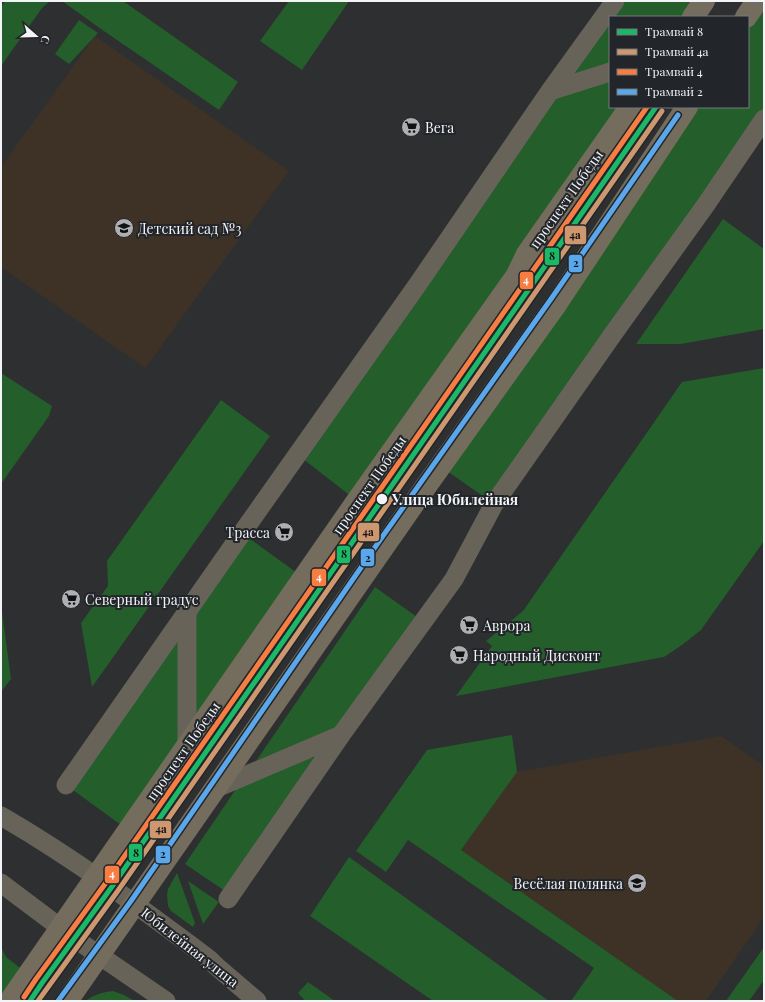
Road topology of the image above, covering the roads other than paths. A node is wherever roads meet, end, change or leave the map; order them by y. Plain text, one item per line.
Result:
1 (615, 1) edge
2 (704, 1) edge
3 (757, 1) edge
4 (694, 16) edge
5 (747, 16) edge
6 (609, 72) edge
7 (550, 91) junction
8 (629, 108) edge
9 (686, 108) edge
10 (764, 119) edge
11 (187, 613) junction
12 (341, 735) junction
13 (187, 745) junction
14 (66, 785) dead end
15 (214, 789) junction
16 (1, 816) edge
17 (96, 877) junction
18 (1, 883) edge
19 (228, 899) dead end
20 (134, 904) junction
21 (60, 928) junction
22 (99, 956) junction
23 (10, 1001) edge
24 (67, 1001) edge
25 (166, 1001) edge
26 (256, 1001) edge

1 - 7 street
2 - 4 main road
3 - 5 main road
6 - 7 street
7 - 11 street
8 - 13 main road, проспект Победы
9 - 15 main road
10 - 12 street
11 - 13 street
11 - 14 street
12 - 15 street
12 - 19 street
13 - 17 main road, проспект Победы
15 - 20 main road
16 - 17 street, Юбилейная улица
17 - 20 street, Юбилейная улица
17 - 21 main road, проспект Победы
18 - 21 street
20 - 22 main road
20 - 26 street, Юбилейная улица
21 - 22 street
21 - 23 main road, проспект Победы
22 - 24 main road
22 - 25 street

